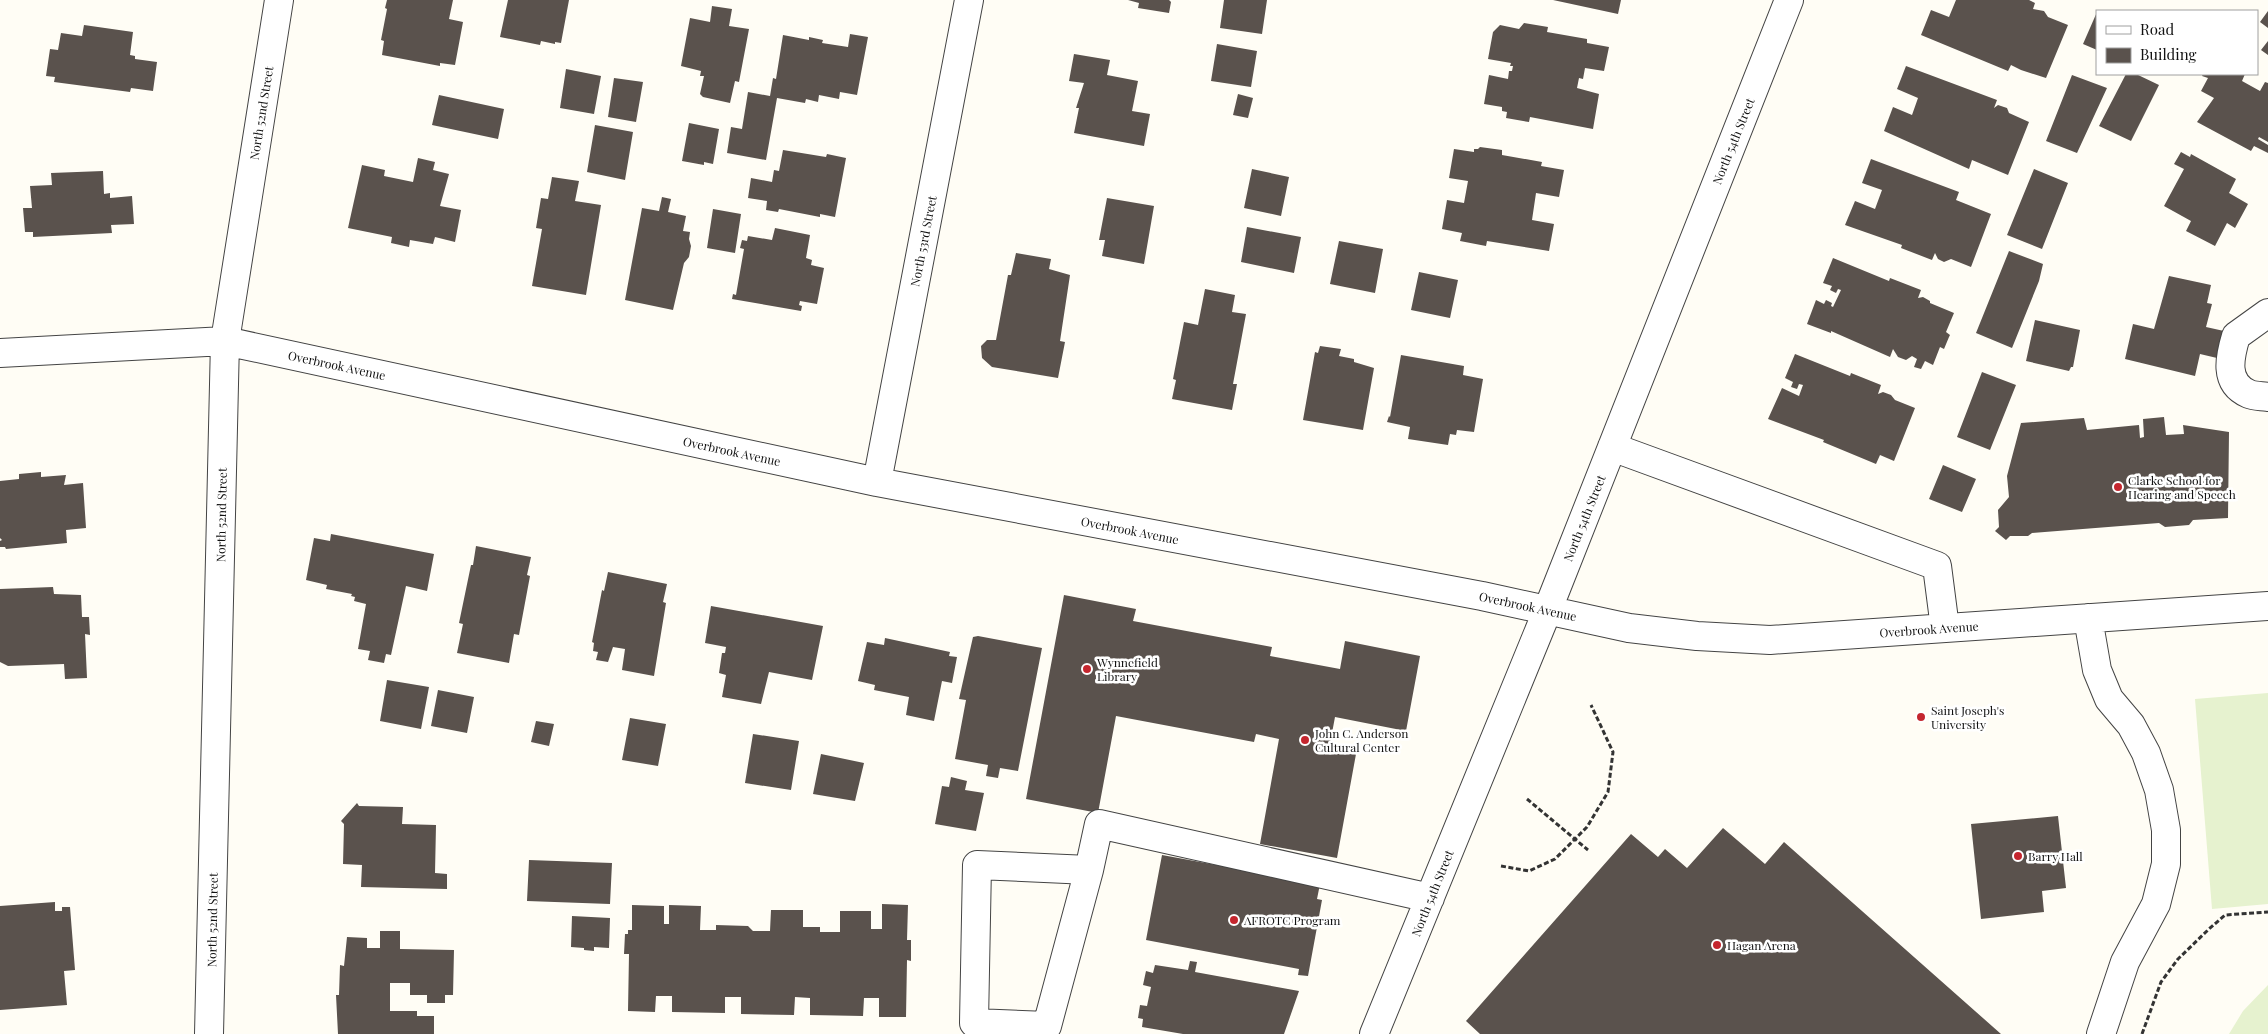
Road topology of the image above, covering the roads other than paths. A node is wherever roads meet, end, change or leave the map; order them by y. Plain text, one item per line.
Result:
1 (279, 0) edge
2 (969, 0) edge
3 (1789, 0) edge
4 (2268, 313) edge
5 (225, 341) junction
6 (0, 352) edge
7 (2268, 397) edge
8 (1612, 447) junction
9 (877, 482) junction
10 (2268, 606) edge
11 (1548, 609) junction
12 (2088, 618) junction
13 (1946, 628) junction
14 (1089, 870) junction
15 (1430, 898) junction
16 (209, 1034) edge
17 (1374, 1034) edge
18 (2101, 1034) edge

1 - 5 street, North 52nd Street
2 - 9 street, North 53rd Street
3 - 8 street, North 54th Street
4 - 7 street
5 - 6 street, Overbrook Avenue
5 - 9 street, Overbrook Avenue
5 - 16 street, North 52nd Street
8 - 11 street, North 54th Street
8 - 13 street
9 - 11 street, Overbrook Avenue
10 - 12 street, Overbrook Avenue
11 - 13 street, Overbrook Avenue
11 - 15 street, North 54th Street
12 - 13 street, Overbrook Avenue
12 - 18 street
14 - 14 street
14 - 15 street
15 - 17 street, North 54th Street

